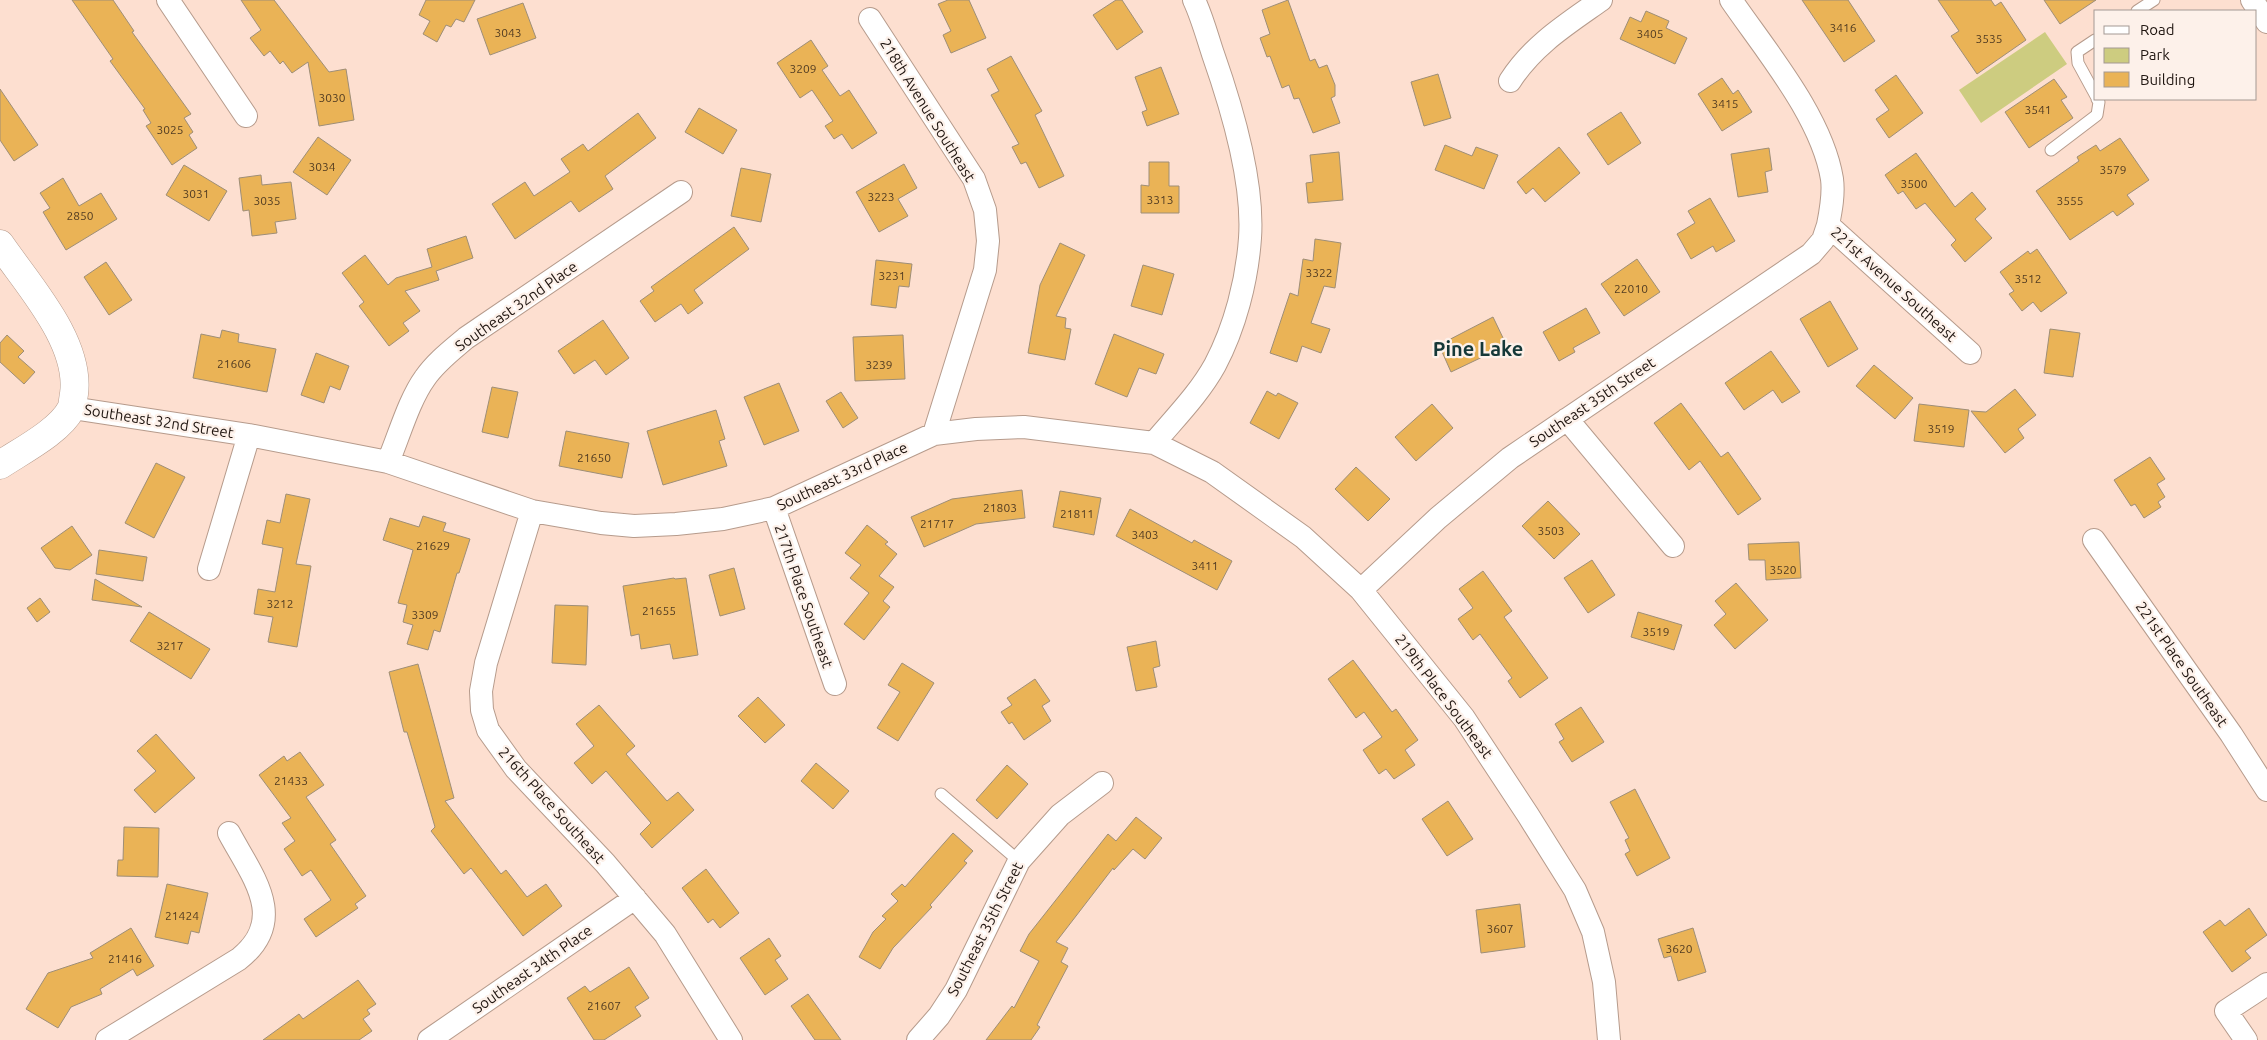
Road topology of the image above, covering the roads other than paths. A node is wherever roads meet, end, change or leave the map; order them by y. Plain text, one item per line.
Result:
1 (168, 0) edge
2 (1194, 0) edge
3 (1601, 0) edge
4 (1731, 0) edge
5 (2154, 0) edge
6 (2252, 0) edge
7 (2139, 10) edge
8 (870, 19) dead end
9 (2267, 22) edge
10 (2094, 41) edge
11 (1510, 81) dead end
12 (2094, 94) edge
13 (2098, 100) edge
14 (246, 116) dead end
15 (2051, 150) dead end
16 (682, 192) dead end
17 (1828, 225) junction
18 (0, 244) edge
19 (1970, 353) dead end
20 (72, 408) junction
21 (1567, 419) junction
22 (934, 434) junction
23 (249, 435) junction
24 (1154, 442) junction
25 (388, 462) junction
26 (0, 465) edge
27 (774, 508) junction
28 (532, 510) junction
29 (2094, 540) dead end
30 (1673, 546) dead end
31 (209, 569) dead end
32 (1362, 590) junction
33 (835, 684) dead end
34 (1102, 783) dead end
35 (2267, 790) edge
36 (941, 794) dead end
37 (229, 833) dead end
38 (1019, 860) junction
39 (634, 898) junction
40 (2267, 984) edge
41 (108, 1040) edge
42 (429, 1040) edge
43 (731, 1040) edge
44 (918, 1040) edge
45 (1609, 1040) edge
46 (2246, 1040) edge

1 - 14 street
2 - 24 street
3 - 11 street
4 - 17 street, 221st Avenue Southeast
5 - 7 lane
6 - 9 street
8 - 22 street, 218th Avenue Southeast
10 - 12 lane
13 - 15 lane
16 - 25 street, Southeast 32nd Place
17 - 19 street, 221st Avenue Southeast
17 - 21 street, Southeast 35th Street
18 - 20 street
20 - 23 street, Southeast 32nd Street
20 - 26 street, Southeast 32nd Street
21 - 30 street
21 - 32 street, Southeast 35th Street
22 - 24 street, Southeast 33rd Place
22 - 27 street, Southeast 33rd Place
23 - 25 street
23 - 31 street
24 - 32 street, 219th Place Southeast
25 - 28 street, Southeast 33rd Place
27 - 28 street, Southeast 33rd Place
27 - 33 street, 217th Place Southeast
28 - 39 street, 216th Place Southeast
29 - 35 street, 221st Place Southeast
32 - 45 street, 219th Place Southeast
34 - 38 street, Southeast 35th Street
36 - 38 lane
37 - 41 street
38 - 44 street, Southeast 35th Street
39 - 42 street, Southeast 34th Place
39 - 43 street, 216th Place Southeast
40 - 46 street

